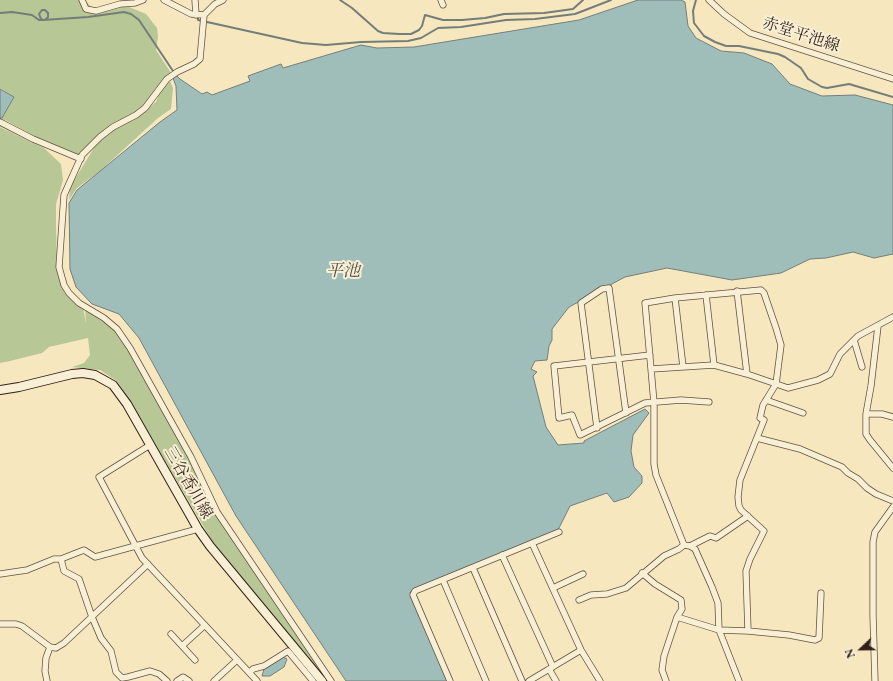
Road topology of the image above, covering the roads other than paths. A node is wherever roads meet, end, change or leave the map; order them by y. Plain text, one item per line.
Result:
1 (82, 0) edge
2 (143, 0) edge
3 (164, 0) edge
4 (195, 0) edge
5 (223, 0) edge
6 (709, 0) edge
7 (196, 15) junction
8 (204, 15) junction
9 (893, 79) edge
10 (0, 122) edge
11 (81, 159) junction
12 (737, 291) junction
13 (706, 295) junction
14 (675, 298) junction
15 (893, 317) edge
16 (878, 326) junction
17 (854, 340) junction
18 (650, 355) junction
19 (619, 358) junction
20 (588, 362) junction
21 (714, 365) junction
22 (683, 366) junction
23 (862, 367) dead end
24 (651, 369) junction
25 (746, 374) junction
26 (776, 384) junction
27 (0, 390) edge
28 (766, 400) junction
29 (709, 402) dead end
30 (654, 403) junction
31 (803, 412) dead end
32 (626, 413) junction
33 (866, 414) junction
34 (893, 417) edge
35 (597, 428) junction
36 (757, 438) junction
37 (150, 445) junction
38 (893, 468) edge
39 (893, 500) edge
40 (893, 507) edge
41 (748, 516) junction
42 (198, 529) junction
43 (559, 532) dead end
44 (532, 543) junction
45 (684, 545) junction
46 (136, 546) junction
47 (690, 546) junction
48 (502, 555) junction
49 (61, 560) junction
50 (148, 564) junction
51 (472, 568) junction
52 (642, 573) junction
53 (0, 574) edge
54 (583, 574) dead end
55 (443, 580) junction
56 (552, 588) junction
57 (821, 593) dead end
58 (579, 600) dead end
59 (92, 617) junction
60 (677, 617) junction
61 (0, 624) edge
62 (205, 625) junction
63 (719, 630) junction
64 (748, 631) junction
65 (171, 634) dead end
66 (182, 646) junction
67 (50, 648) junction
68 (581, 650) junction
69 (195, 660) dead end
70 (237, 660) junction
71 (551, 668) junction
72 (250, 672) junction
73 (47, 681) edge
74 (166, 681) edge
75 (178, 681) edge
76 (189, 681) edge
77 (214, 681) edge
78 (256, 681) edge
79 (313, 681) edge
80 (322, 681) edge
81 (331, 681) edge
82 (450, 681) edge
83 (486, 681) edge
84 (522, 681) edge
85 (529, 681) edge
86 (556, 681) edge
87 (600, 681) edge
88 (666, 681) edge
89 (739, 681) edge
90 (875, 681) edge

1 - 2 street
3 - 7 street
4 - 7 street
5 - 8 street
6 - 9 street, 赤堂平池線
7 - 8 street
8 - 11 street
10 - 11 street
11 - 81 street
12 - 13 street
12 - 25 street
12 - 26 street
13 - 14 street
13 - 21 street
14 - 18 street
14 - 22 street
15 - 16 street
16 - 17 street
16 - 33 street
17 - 23 street
17 - 26 street
18 - 19 street
18 - 24 street
19 - 20 street
19 - 20 street
19 - 32 street
20 - 35 street
20 - 35 street
21 - 22 street
21 - 25 street
22 - 24 street
24 - 30 street
25 - 26 street
26 - 28 street
27 - 37 main road, 三谷香川線
28 - 31 street
28 - 36 street
29 - 30 street
30 - 32 street
30 - 45 street
32 - 35 street
33 - 34 street
33 - 38 street
36 - 39 street
36 - 41 street
37 - 42 main road, 三谷香川線
37 - 46 street
40 - 90 street
41 - 47 street
41 - 64 street
42 - 46 street
42 - 80 main road, 三谷香川線
43 - 44 street
44 - 48 street
44 - 56 street
45 - 47 street
45 - 52 street
46 - 49 street
46 - 50 street
47 - 63 street
48 - 51 street
48 - 71 street
49 - 53 street
49 - 59 street
50 - 59 street
50 - 62 street
51 - 55 street
51 - 84 street
52 - 58 street
52 - 60 street
54 - 56 street
55 - 82 street
55 - 83 street
56 - 68 street
57 - 64 street
59 - 67 street
59 - 74 street
60 - 63 street
60 - 88 street
61 - 67 street
62 - 66 street
62 - 70 street
63 - 64 street
63 - 89 street
65 - 66 street
66 - 69 street
67 - 73 street
68 - 71 street
68 - 87 street
70 - 72 street
70 - 77 street
71 - 85 street
71 - 86 street
72 - 78 street
72 - 79 street
75 - 76 street

